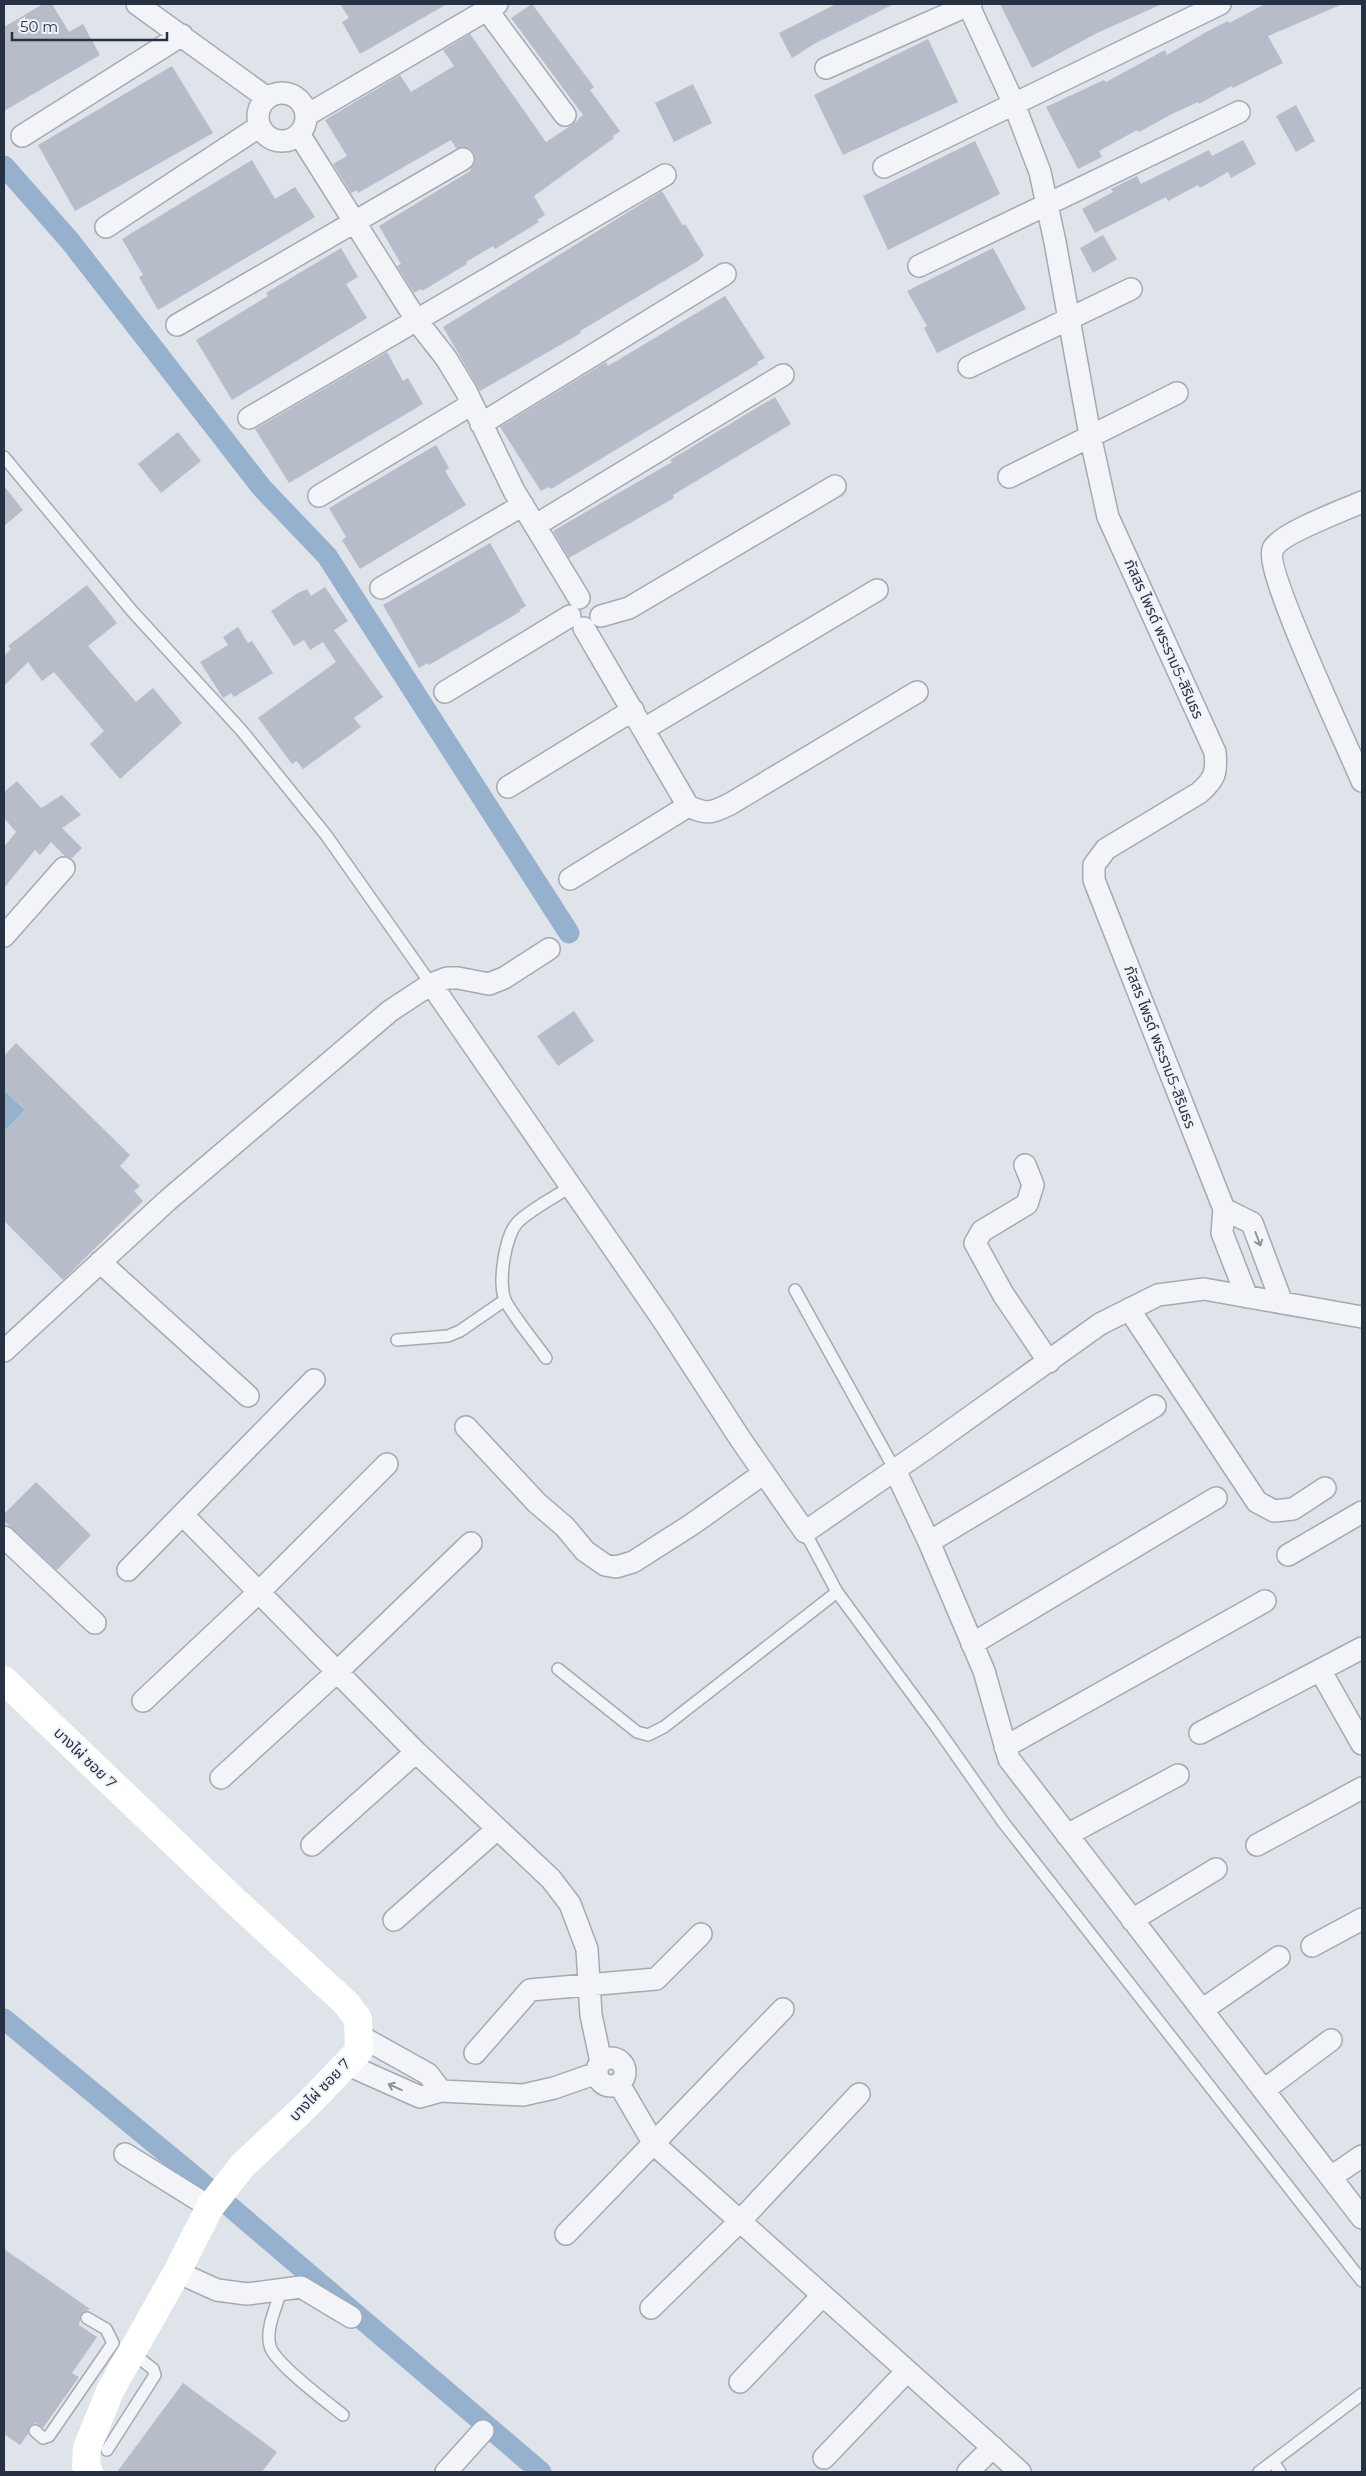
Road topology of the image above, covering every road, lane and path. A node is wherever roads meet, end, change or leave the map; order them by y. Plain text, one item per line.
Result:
1 (137, 4) edge
2 (969, 4) edge
3 (1220, 4) edge
4 (492, 7) edge
5 (182, 35) junction
6 (826, 68) dead end
7 (268, 98) junction
8 (1014, 104) junction
9 (1239, 112) dead end
10 (564, 115) dead end
11 (303, 125) junction
12 (260, 126) junction
13 (22, 136) dead end
14 (463, 159) dead end
15 (884, 167) dead end
16 (665, 176) dead end
17 (1048, 205) junction
18 (354, 223) junction
19 (106, 227) dead end
20 (919, 266) dead end
21 (725, 274) dead end
22 (1131, 289) dead end
23 (1069, 317) junction
24 (417, 321) junction
25 (177, 325) dead end
26 (969, 367) dead end
27 (783, 375) dead end
28 (1176, 392) dead end
29 (472, 404) junction
30 (249, 418) dead end
31 (481, 424) junction
32 (1090, 435) junction
33 (4, 457) edge
34 (1010, 477) dead end
35 (835, 486) dead end
36 (319, 496) dead end
37 (1362, 502) edge
38 (523, 505) junction
39 (536, 525) junction
40 (381, 588) dead end
41 (877, 590) dead end
42 (584, 615) junction
43 (445, 692) dead end
44 (917, 692) dead end
45 (633, 710) junction
46 (644, 729) junction
47 (1362, 781) edge
48 (508, 787) dead end
49 (688, 806) junction
50 (64, 868) dead end
51 (570, 879) dead end
52 (4, 936) edge
53 (548, 949) dead end
54 (431, 984) junction
55 (1025, 1165) dead end
56 (570, 1187) junction
57 (1224, 1209) junction
58 (100, 1262) junction
59 (795, 1290) dead end
60 (1247, 1297) junction
61 (505, 1300) junction
62 (1282, 1303) junction
63 (1129, 1309) junction
64 (1362, 1317) edge
65 (397, 1340) dead end
66 (4, 1351) edge
67 (546, 1358) dead end
68 (1049, 1362) junction
69 (314, 1380) dead end
70 (248, 1396) dead end
71 (1155, 1406) dead end
72 (466, 1427) dead end
73 (387, 1464) dead end
74 (895, 1470) junction
75 (764, 1474) junction
76 (1325, 1488) dead end
77 (1216, 1498) dead end
78 (1362, 1512) edge
79 (183, 1515) junction
80 (805, 1532) junction
81 (4, 1537) edge
82 (930, 1542) junction
83 (471, 1543) dead end
84 (1288, 1556) dead end
85 (128, 1570) dead end
86 (259, 1592) junction
87 (837, 1592) junction
88 (1266, 1601) dead end
89 (95, 1623) dead end
90 (972, 1644) junction
91 (1362, 1648) edge
92 (558, 1669) dead end
93 (1320, 1670) junction
94 (338, 1671) junction
95 (4, 1680) edge
96 (143, 1702) dead end
97 (1200, 1734) dead end
98 (1362, 1744) edge
99 (1005, 1747) junction
100 (416, 1752) junction
101 (1178, 1775) dead end
102 (221, 1778) dead end
103 (1362, 1788) edge
104 (496, 1830) junction
105 (1067, 1835) junction
106 (312, 1845) dead end
107 (1258, 1845) dead end
108 (1216, 1869) dead end
109 (1362, 1919) edge
110 (394, 1920) dead end
111 (1132, 1920) junction
112 (701, 1934) dead end
113 (1312, 1946) dead end
114 (1279, 1957) dead end
115 (589, 1984) junction
116 (783, 2009) dead end
117 (1202, 2010) junction
118 (360, 2036) junction
119 (1331, 2040) dead end
120 (475, 2054) dead end
121 (346, 2064) junction
122 (599, 2068) junction
123 (1264, 2090) junction
124 (441, 2091) junction
125 (859, 2094) dead end
126 (654, 2144) junction
127 (125, 2154) dead end
128 (1362, 2156) edge
129 (1331, 2177) junction
130 (216, 2199) junction
131 (1362, 2218) edge
132 (739, 2222) junction
133 (566, 2234) dead end
134 (177, 2272) junction
135 (1362, 2281) edge
136 (282, 2288) junction
137 (822, 2296) junction
138 (651, 2308) dead end
139 (351, 2317) dead end
140 (87, 2318) dead end
141 (123, 2348) junction
142 (907, 2371) junction
143 (740, 2382) dead end
144 (1362, 2394) edge
145 (343, 2415) dead end
146 (483, 2430) dead end
147 (35, 2431) dead end
148 (993, 2447) junction
149 (107, 2450) dead end
150 (824, 2458) dead end
151 (1273, 2462) junction
152 (89, 2472) edge
153 (446, 2472) edge
154 (968, 2472) edge
155 (1020, 2472) edge
156 (1259, 2472) edge
157 (1280, 2472) edge

1 - 5 street
2 - 6 street
2 - 8 street, ภัสสร ไพรด์ พระราม5-สิรินธร
3 - 8 street
4 - 10 street
4 - 11 street
5 - 7 street
5 - 13 street
7 - 11 street
7 - 12 street
8 - 15 street
8 - 17 street, ภัสสร ไพรด์ พระราม5-สิรินธร
9 - 17 street
11 - 12 street
11 - 18 street
12 - 19 street
14 - 18 street
16 - 24 street
17 - 20 street
17 - 23 street, ภัสสร ไพรด์ พระราม5-สิรินธร
18 - 24 street
18 - 25 street
21 - 31 street
22 - 23 street
23 - 26 street
23 - 32 street, ภัสสร ไพรด์ พระราม5-สิรินธร
24 - 29 street
24 - 30 street
27 - 39 street
28 - 32 street
29 - 31 street
29 - 36 street
31 - 38 street
32 - 34 street
32 - 57 street, ภัสสร ไพรด์ พระราม5-สิรินธร
33 - 54 lane
35 - 42 street
37 - 47 street
38 - 39 street
38 - 40 street
39 - 42 street
41 - 46 street
42 - 43 street
42 - 45 street
44 - 49 street
45 - 46 street
45 - 48 street
46 - 49 street
49 - 51 street
50 - 52 street
53 - 54 street
54 - 56 street
54 - 58 street
55 - 68 street
56 - 61 lane
56 - 75 street
57 - 60 street
57 -> 62 street
58 - 66 street
58 - 70 street
59 - 74 lane
60 - 62 street
60 - 63 street
61 - 65 lane
61 - 67 lane
62 - 64 street
63 - 68 street
63 - 76 street
68 - 74 street
69 - 79 street
71 - 82 street
72 - 75 street
73 - 86 street
74 - 80 street
74 - 82 street
75 - 80 street
77 - 90 street
78 - 84 street
79 - 85 street
79 - 86 street
80 - 87 lane
81 - 89 street
82 - 90 street
83 - 94 street
86 - 94 street
86 - 96 street
87 - 92 lane
87 - 135 lane
88 - 99 street
90 - 99 street
91 - 93 street
93 - 97 street
93 - 98 street
94 - 100 street
94 - 102 street
95 - 118 street, บางไผ่ ซอย 7
99 - 105 street
100 - 104 street
100 - 106 street
101 - 105 street
103 - 107 street
104 - 110 street
104 - 115 street
105 - 111 street
108 - 111 street
109 - 113 street
111 - 117 street
112 - 115 street
114 - 117 street
115 - 120 street
115 - 122 street
116 - 126 street
117 - 123 street
118 - 121 street, บางไผ่ ซอย 7
118 - 124 street
119 - 123 street
124 -> 121 street
121 - 130 street, บางไผ่ ซอย 7
122 - 124 street
122 - 126 street
123 - 129 street
125 - 132 street
126 - 132 street
126 - 133 street
127 - 130 street
128 - 129 street
129 - 131 street
130 - 134 street, บางไผ่ ซอย 7
132 - 137 street
132 - 138 street
134 - 136 street
134 - 141 street, บางไผ่ ซอย 7
136 - 139 street
136 - 145 lane
137 - 142 street
137 - 143 street
140 - 141 lane
141 - 147 lane
141 - 149 lane
141 - 152 street, บางไผ่ ซอย 7
142 - 148 street
142 - 150 street
144 - 151 lane
146 - 153 street
148 - 154 street
148 - 155 street
151 - 156 lane
151 - 157 lane

